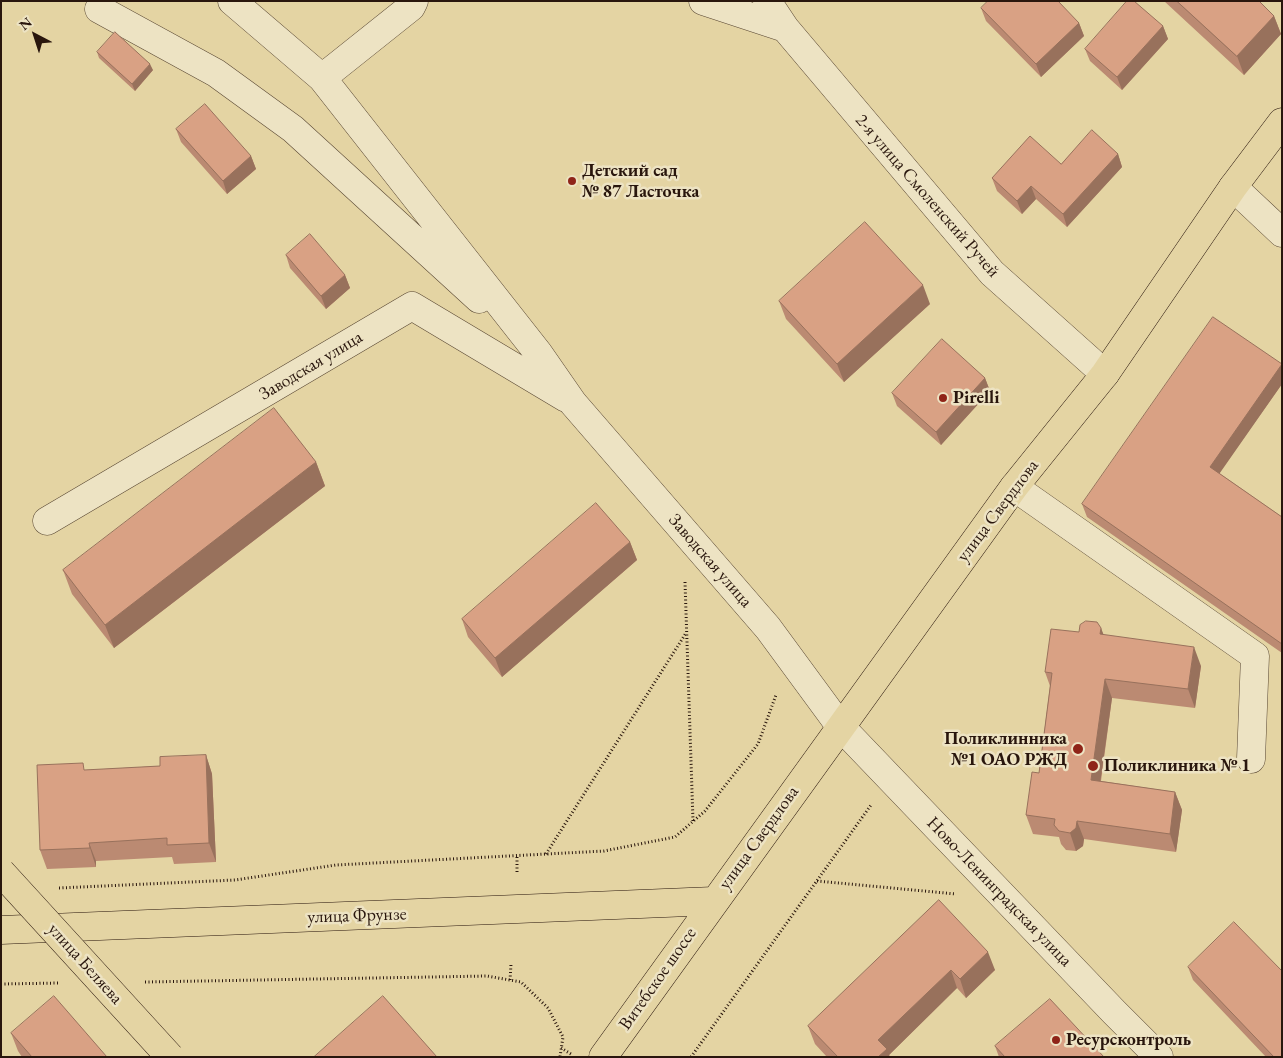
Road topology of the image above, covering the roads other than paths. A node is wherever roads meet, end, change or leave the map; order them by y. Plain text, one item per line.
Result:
1 (232, 1) edge
2 (414, 1) edge
3 (703, 1) edge
4 (767, 1) edge
5 (99, 9) dead end
6 (785, 28) junction
7 (322, 78) junction
8 (1282, 122) edge
9 (1232, 187) junction
10 (1282, 233) edge
11 (539, 354) junction
12 (1105, 374) junction
13 (573, 403) junction
14 (1014, 487) junction
15 (47, 521) dead end
16 (840, 726) junction
17 (1251, 759) dead end
18 (1, 872) edge
19 (714, 901) junction
20 (1, 930) edge
21 (170, 1057) edge
22 (603, 1057) edge
23 (1159, 1057) edge

1 - 7 street, Заводская улица
2 - 7 street
3 - 6 street
4 - 6 street, 2-я улица Смоленский Ручей
5 - 11 street, Заводская улица
6 - 12 street, 2-я улица Смоленский Ручей
7 - 11 street, Заводская улица
8 - 9 main road, улица Свердлова
9 - 10 street
9 - 12 main road, улица Свердлова
11 - 13 street, Заводская улица
12 - 14 main road, улица Свердлова
13 - 15 street, Заводская улица
13 - 16 street, Заводская улица
14 - 16 main road, улица Свердлова
14 - 17 street
16 - 19 main road, улица Свердлова
16 - 23 street, Ново-Ленинградская улица
18 - 21 main road, улица Беляева, bridge
19 - 20 main road, улица Фрунзе
19 - 22 main road, Витебское шоссе

